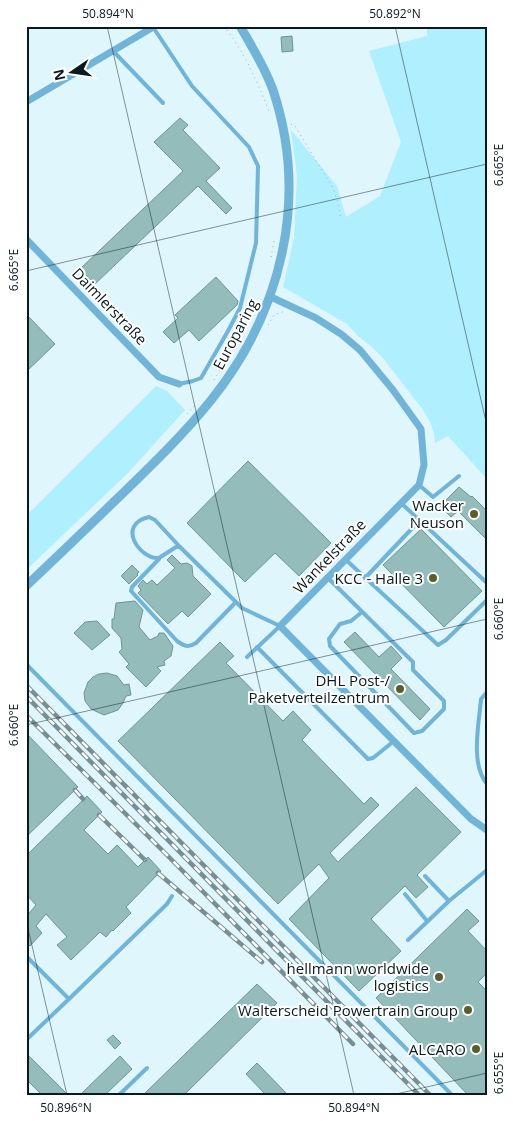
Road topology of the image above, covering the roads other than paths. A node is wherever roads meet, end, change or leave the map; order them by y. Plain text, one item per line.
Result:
1 (240, 26) edge
2 (154, 27) edge
3 (112, 50) junction
4 (26, 102) edge
5 (163, 103) dead end
6 (26, 239) edge
7 (271, 297) junction
8 (179, 384) joint
9 (459, 476) dead end
10 (419, 485) junction
11 (401, 503) junction
12 (420, 520) junction
13 (180, 547) junction
14 (159, 558) junction
15 (345, 559) junction
16 (328, 577) junction
17 (365, 578) junction
18 (487, 582) edge
19 (26, 586) edge
20 (487, 600) edge
21 (236, 602) junction
22 (362, 612) junction
23 (280, 626) junction
24 (257, 647) junction
25 (247, 657) dead end
26 (26, 664) edge
27 (487, 692) edge
28 (394, 741) junction
29 (487, 784) edge
30 (487, 830) edge
31 (487, 870) edge
32 (425, 876) dead end
33 (405, 894) dead end
34 (172, 896) dead end
35 (449, 901) junction
36 (428, 921) junction
37 (408, 940) dead end
38 (26, 956) edge
39 (69, 999) junction
40 (26, 1040) edge
41 (147, 1068) dead end
42 (119, 1095) edge
43 (452, 1095) edge

1 - 7 street, Europaring
2 - 3 street
2 - 8 lane
3 - 4 street
3 - 5 lane
6 - 8 street, Daimlerstraße
7 - 10 street
7 - 19 street, Europaring
9 - 10 lane
10 - 11 street, Wankelstraße
11 - 12 lane
11 - 15 street, Wankelstraße
12 - 17 lane
12 - 18 lane
13 - 14 lane
13 - 14 lane
13 - 21 lane
14 - 21 lane
15 - 16 street, Wankelstraße
15 - 17 lane
16 - 22 lane
16 - 23 street, Wankelstraße
17 - 20 lane
21 - 23 lane
22 - 22 lane
23 - 24 lane
23 - 28 street
24 - 25 lane
24 - 28 lane
26 - 43 lane
27 - 29 lane
28 - 30 street
31 - 35 lane
32 - 35 lane
33 - 36 lane
34 - 39 lane
35 - 36 lane
36 - 37 lane
38 - 39 lane
39 - 40 lane
41 - 42 lane

